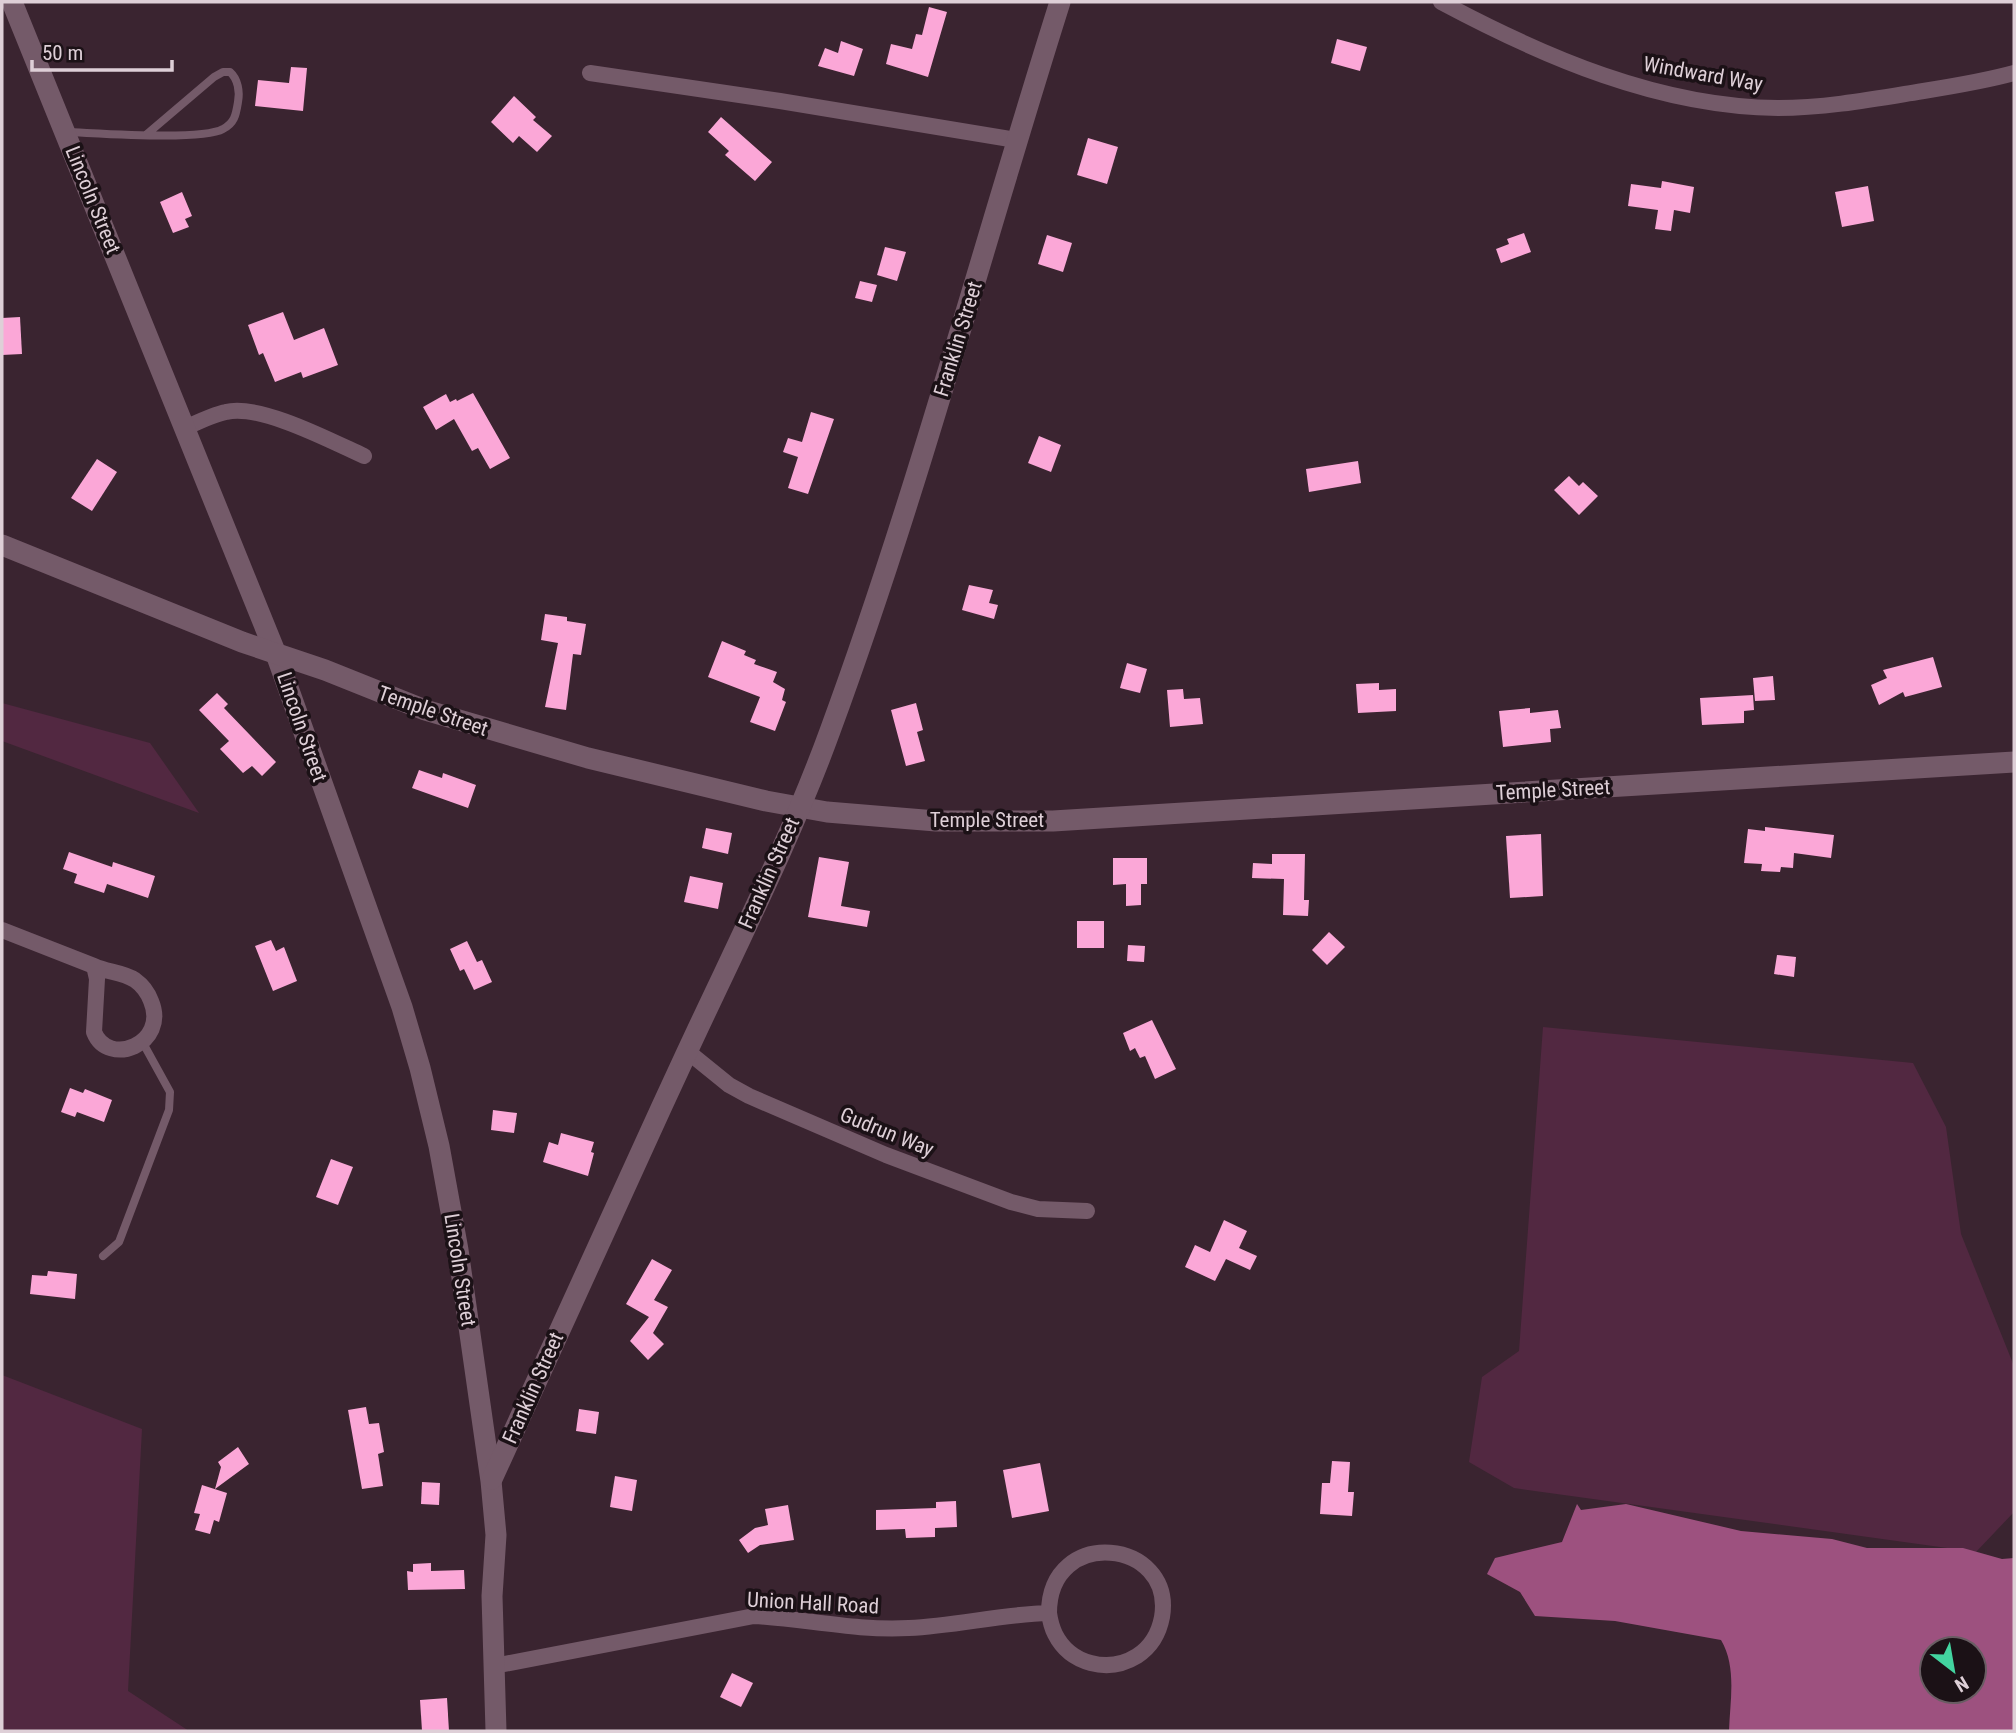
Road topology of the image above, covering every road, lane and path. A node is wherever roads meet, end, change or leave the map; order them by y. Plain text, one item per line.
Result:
1 (12, 2) edge
2 (1060, 2) edge
3 (1441, 2) edge
4 (590, 73) dead end
5 (2014, 73) edge
6 (66, 132) junction
7 (147, 134) junction
8 (1016, 140) junction
9 (185, 428) junction
10 (364, 456) dead end
11 (2, 545) edge
12 (276, 654) junction
13 (2014, 762) edge
14 (799, 808) junction
15 (2, 930) edge
16 (94, 966) junction
17 (142, 1042) junction
18 (687, 1051) junction
19 (1087, 1211) dead end
20 (103, 1256) dead end
21 (491, 1481) junction
22 (1049, 1613) junction
23 (494, 1666) junction
24 (496, 1731) edge

1 - 6 main road, Lincoln Street
2 - 8 main road, Franklin Street
3 - 5 street, Windward Way
4 - 8 street
6 - 7 lane
6 - 9 main road, Lincoln Street
7 - 7 lane
8 - 14 main road, Franklin Street
9 - 10 street
9 - 12 main road, Lincoln Street
11 - 12 main road, Temple Street
12 - 14 main road, Temple Street
12 - 21 main road, Lincoln Street
13 - 14 main road, Temple Street
14 - 18 main road, Franklin Street
15 - 16 street
16 - 17 street
16 - 17 street
17 - 20 lane
18 - 19 street, Gudrun Way
18 - 21 main road, Franklin Street
21 - 23 main road, Franklin Street
22 - 22 street
22 - 23 street, Union Hall Road
23 - 24 main road, Franklin Street

